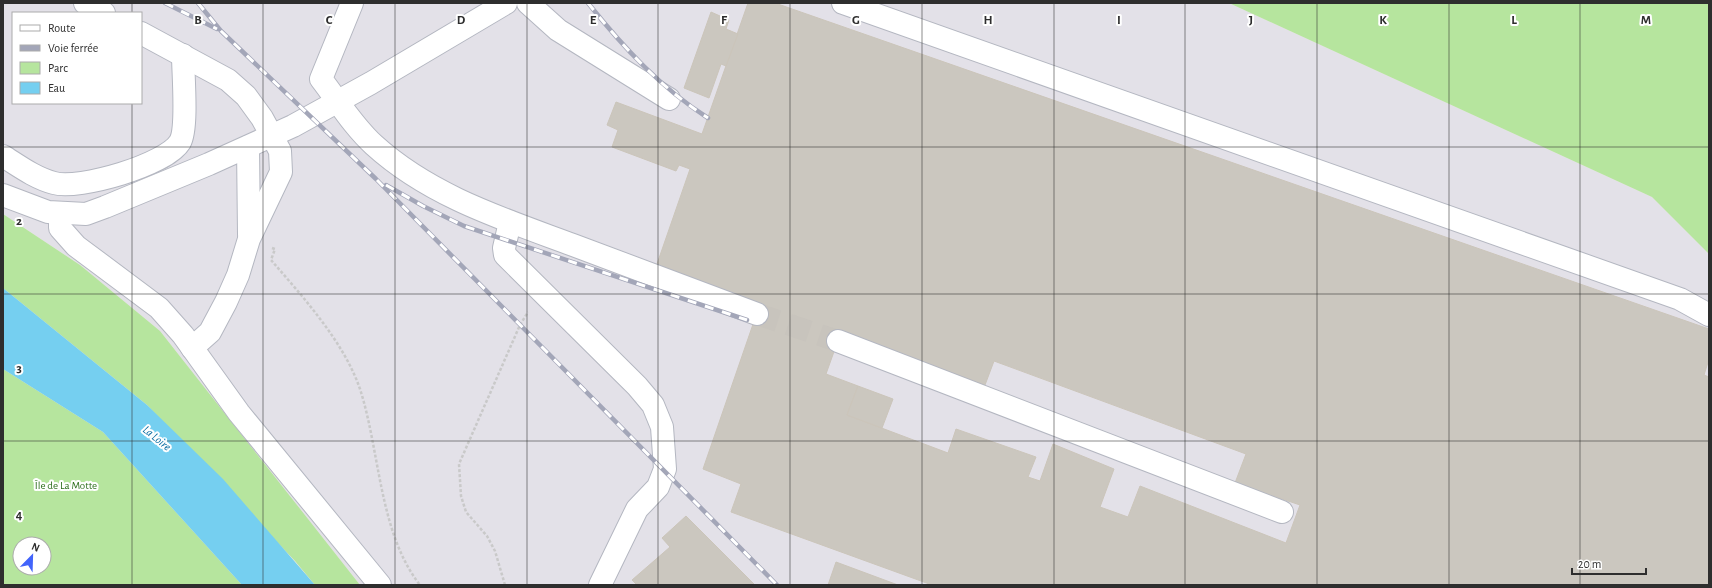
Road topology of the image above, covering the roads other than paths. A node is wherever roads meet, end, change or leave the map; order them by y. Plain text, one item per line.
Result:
1 (85, 3) edge
2 (352, 3) edge
3 (506, 3) edge
4 (528, 3) edge
5 (843, 3) edge
6 (102, 12) edge
7 (142, 34) edge
8 (182, 55) junction
9 (669, 99) dead end
10 (338, 101) junction
11 (272, 136) junction
12 (248, 147) junction
13 (3, 156) edge
14 (3, 194) edge
15 (60, 213) junction
16 (510, 222) junction
17 (249, 239) junction
18 (758, 314) tunnel mouth
19 (1709, 315) edge
20 (838, 341) tunnel mouth
21 (192, 348) junction
22 (1282, 512) dead end
23 (380, 585) edge
24 (600, 585) edge

1 - 6 lane
2 - 10 lane
3 - 10 lane
4 - 9 lane
5 - 19 lane
7 - 8 lane
8 - 11 lane
8 - 13 lane
10 - 11 lane
10 - 16 lane
11 - 12 lane
11 - 17 lane
12 - 15 lane
12 - 17 lane
14 - 15 lane
15 - 21 lane
16 - 18 lane
16 - 24 lane
17 - 21 lane
20 - 22 lane
21 - 23 lane

